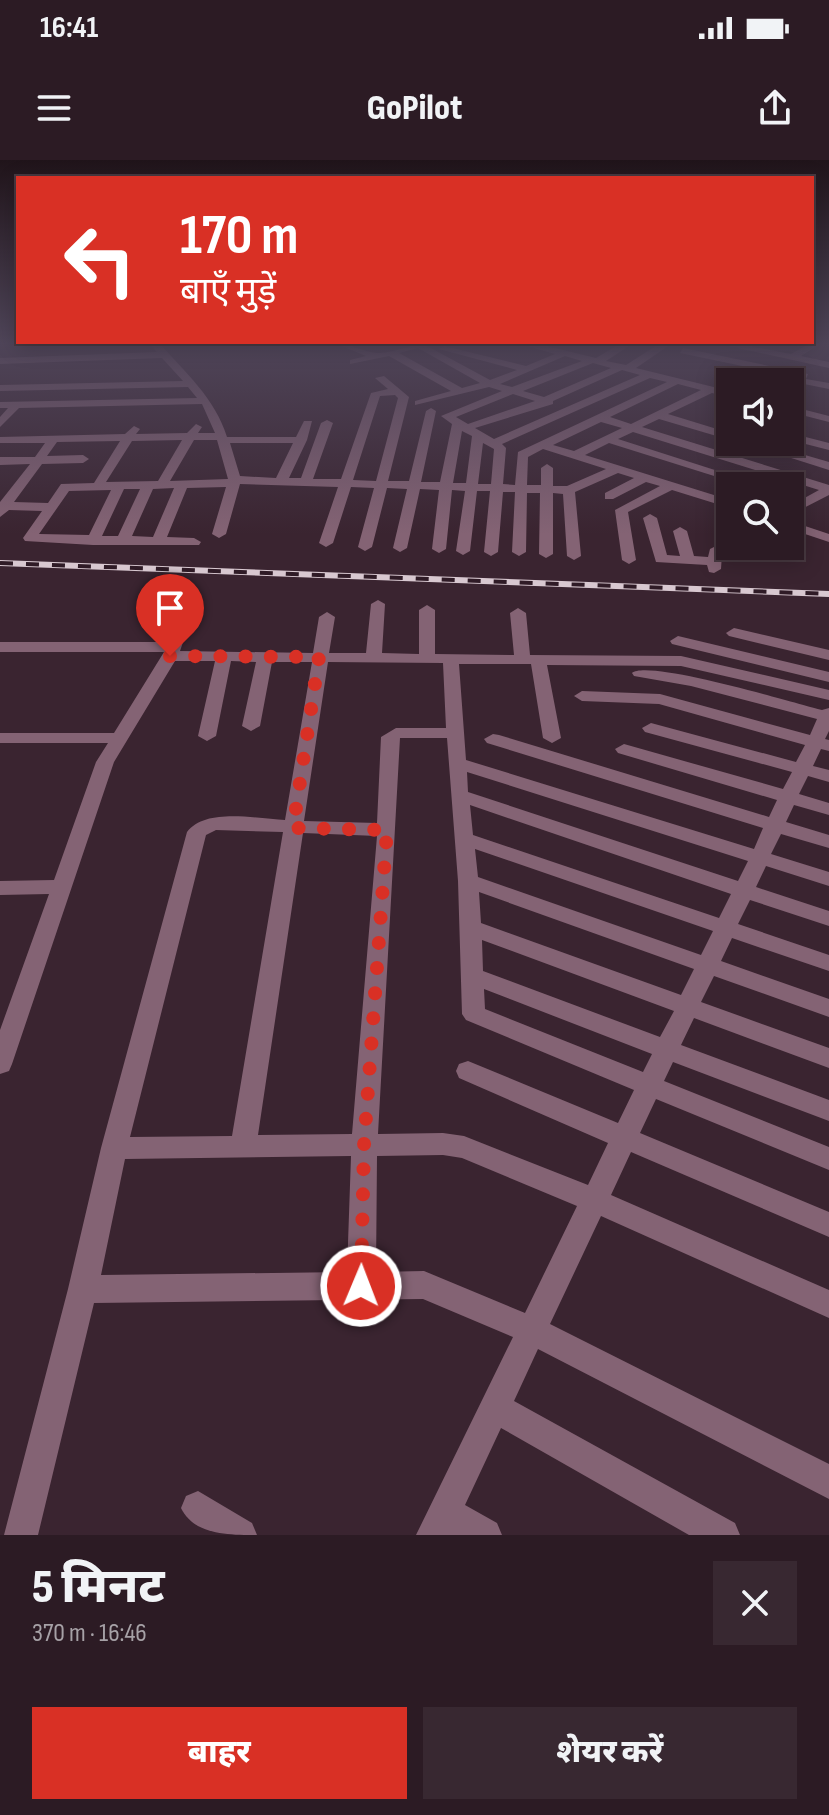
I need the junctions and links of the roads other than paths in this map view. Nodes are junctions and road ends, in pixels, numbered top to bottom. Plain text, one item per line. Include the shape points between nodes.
1 (15, 406) edge
2 (23, 406) edge
3 (44, 406) edge
4 (54, 406) edge
5 (83, 406) edge
6 (113, 406) edge
7 (134, 406) edge
8 (208, 406) edge
9 (372, 406) edge
10 (401, 406) edge
11 (427, 406) edge
12 (473, 406) edge
13 (524, 406) edge
14 (563, 406) edge
15 (578, 406) edge
16 (623, 406) edge
17 (676, 406) edge
18 (35, 408) joint
19 (572, 409) junction
20 (804, 413) edge
21 (658, 415) junction
22 (601, 418) junction
23 (829, 419) edge
24 (44, 420) dead end
25 (308, 423) dead end
26 (327, 423) dead end
27 (0, 424) edge
28 (198, 424) junction
29 (461, 426) junction
30 (630, 428) junction
31 (131, 429) junction
32 (220, 433) junction
33 (716, 433) edge
34 (478, 435) junction
35 (190, 437) junction
36 (99, 438) junction
37 (54, 439) junction
38 (76, 439) junction
39 (608, 439) junction
40 (6, 440) edge
41 (301, 440) junction
42 (804, 441) edge
43 (495, 443) junction
44 (542, 445) junction
45 (829, 450) edge
46 (575, 455) junction
47 (796, 456) edge
48 (83, 459) junction
49 (40, 460) junction
50 (62, 460) junction
51 (2, 461) edge
52 (813, 461) junction
53 (829, 466) edge
54 (547, 468) dead end
55 (619, 468) junction
56 (716, 473) edge
57 (647, 476) junction
58 (281, 481) junction
59 (234, 482) junction
60 (306, 482) junction
61 (347, 483) junction
62 (99, 484) junction
63 (120, 484) junction
64 (156, 484) junction
65 (182, 484) junction
66 (379, 484) junction
67 (674, 484) junction
68 (415, 485) junction
69 (446, 486) junction
70 (65, 487) junction
71 (473, 487) junction
72 (496, 488) junction
73 (521, 488) junction
74 (546, 489) junction
75 (829, 489) edge
76 (569, 490) junction
77 (609, 496) dead end
78 (716, 499) edge
79 (804, 500) edge
80 (808, 501) junction
81 (804, 503) edge
82 (49, 507) junction
83 (2, 508) edge
84 (650, 518) dead end
85 (804, 530) edge
86 (680, 531) dead end
87 (219, 534) dead end
88 (829, 538) edge
89 (93, 541) junction
90 (123, 541) junction
91 (158, 542) junction
92 (194, 542) dead end
93 (326, 543) dead end
94 (365, 547) dead end
95 (400, 548) dead end
96 (439, 549) dead end
97 (463, 551) dead end
98 (491, 552) dead end
99 (519, 552) dead end
100 (546, 554) dead end
101 (716, 555) edge
102 (574, 556) dead end
103 (629, 560) dead end
104 (688, 560) junction
105 (378, 604) dead end
106 (188, 607) dead end
107 (427, 610) dead end
108 (518, 613) dead end
109 (327, 617) dead end
110 (734, 633) dead end
111 (678, 641) dead end
112 (0, 647) edge
113 (172, 652) junction
114 (829, 655) edge
115 (224, 657) junction
116 (265, 657) junction
117 (319, 657) junction
118 (374, 657) junction
119 (427, 658) junction
120 (451, 658) junction
121 (530, 658) junction
122 (640, 673) dead end
123 (829, 677) edge
124 (829, 695) edge
125 (582, 696) dead end
126 (829, 716) edge
127 (251, 726) dead end
128 (651, 728) dead end
129 (455, 733) junction
130 (207, 736) dead end
131 (0, 738) edge
132 (120, 738) junction
133 (552, 738) dead end
134 (493, 739) dead end
135 (822, 744) edge
136 (624, 749) dead end
137 (457, 763) junction
138 (802, 769) junction
139 (829, 776) edge
140 (459, 795) junction
141 (789, 797) junction
142 (829, 809) edge
143 (775, 826) junction
144 (293, 828) junction
145 (387, 830) junction
146 (463, 838) junction
147 (829, 842) edge
148 (760, 857) junction
149 (829, 879) edge
150 (468, 881) junction
151 (61, 887) junction
152 (0, 888) edge
153 (743, 892) junction
154 (829, 919) edge
155 (469, 927) junction
156 (725, 928) junction
157 (829, 963) edge
158 (707, 966) junction
159 (473, 976) junction
160 (687, 1008) junction
161 (829, 1008) edge
162 (4, 1040) edge
163 (668, 1048) junction
164 (829, 1058) edge
165 (0, 1064) edge
166 (468, 1071) dead end
167 (649, 1086) junction
168 (829, 1111) edge
169 (625, 1137) junction
170 (364, 1145) junction
171 (243, 1147) junction
172 (114, 1148) junction
173 (829, 1159) edge
174 (594, 1200) junction
175 (829, 1225) edge
176 (361, 1286) junction
177 (83, 1289) junction
178 (829, 1304) edge
179 (531, 1330) junction
180 (494, 1407) junction
181 (829, 1482) edge
182 (198, 1508) dead end
183 (439, 1524) edge
184 (21, 1535) edge
185 (240, 1535) edge
186 (485, 1535) edge
187 (723, 1535) edge

1 - 27 street
2 - 18 street
3 - 18 street
4 - 24 street
5 - 6 street
7 - 31 street
8 - 32 street
9 - 61 street
10 - 66 street
11 - 68 street
12 - 29 street via 445,416
13 - 29 street
14 - 19 street
15 - 19 street
16 - 22 street
17 - 21 street
19 - 43 street
20 - 23 street
21 - 30 street
21 - 33 street
22 - 30 street
22 - 44 street
25 - 41 street
26 - 60 street
28 - 31 street
28 - 32 street
28 - 35 street
29 - 34 street
29 - 69 street
30 - 39 street
30 - 75 street
31 - 35 street
31 - 36 street
31 - 40 street via 21,427
31 - 62 street
32 - 35 street
32 - 41 street
32 - 59 street
34 - 43 street
34 - 71 street
35 - 64 street
36 - 38 street
36 - 48 street
37 - 38 street
37 - 40 street
37 - 49 street
38 - 50 street
39 - 46 street
39 - 56 street
40 - 51 street
41 - 58 street
42 - 45 street
43 - 72 street via 500,448
44 - 46 street
44 - 73 street via 522,456
45 - 52 street
46 - 55 street
47 - 52 street
48 - 50 street
48 - 70 street
49 - 50 street
49 - 51 street
49 - 83 street
52 - 53 street
54 - 74 street
55 - 57 street
55 - 76 street
57 - 67 street
57 - 77 street
58 - 59 street
58 - 60 street
59 - 65 street
59 - 87 street
60 - 61 street
61 - 66 street
61 - 93 street
62 - 63 street
62 - 70 street
63 - 64 street
63 - 89 street
64 - 65 street
64 - 90 street
65 - 91 street
66 - 68 street
66 - 94 street
67 - 78 street
67 - 103 street via 621,510
68 - 69 street
68 - 95 street
69 - 71 street
69 - 96 street
70 - 82 street
71 - 72 street
71 - 97 street
72 - 73 street
72 - 98 street
73 - 74 street
73 - 99 street
74 - 76 street
74 - 100 street
75 - 80 street
76 - 102 street
79 - 80 street
80 - 81 street
82 - 83 street
82 - 89 street via 30,538
84 - 104 street via 661,559
85 - 88 street
86 - 104 street
89 - 90 street
90 - 91 street
91 - 92 street
101 - 104 street via 714,565
105 - 118 street
106 - 113 street
107 - 119 street
108 - 121 street
109 - 117 street
110 - 114 street
111 - 123 street
112 - 113 street
113 - 115 street
113 - 132 street
115 - 116 street
115 - 130 street
116 - 117 street
116 - 127 street
117 - 118 street
117 - 144 street
118 - 119 street
119 - 120 street
120 - 121 street
120 - 129 street
121 - 124 street via 689,662
121 - 133 street
122 - 126 street
125 - 135 street via 660,699
126 - 135 street
128 - 138 street
129 - 137 street
129 - 145 street via 392,734
131 - 132 street
132 - 151 street via 105,762
134 - 143 street
135 - 138 street
136 - 141 street
137 - 140 street
137 - 148 street
138 - 139 street
138 - 141 street
140 - 146 street
140 - 153 street
141 - 142 street
141 - 143 street
143 - 147 street
143 - 148 street
144 - 145 street
144 - 171 street
144 - 172 street via 216,824 197,832
145 - 170 street
146 - 150 street
146 - 156 street
148 - 149 street
148 - 153 street
150 - 155 street
150 - 158 street
151 - 152 street
151 - 162 street
153 - 154 street
153 - 156 street
155 - 159 street
155 - 160 street
156 - 157 street
156 - 158 street
158 - 160 street
158 - 161 street
159 - 163 street
159 - 167 street via 476,1016
160 - 163 street
160 - 164 street
162 - 165 street
163 - 167 street
163 - 168 street
166 - 169 street
167 - 169 street
167 - 173 street
169 - 174 street
169 - 175 street
170 - 171 street
170 - 174 street via 464,1147
170 - 176 street
171 - 172 street
172 - 177 street
174 - 178 street
174 - 179 street
176 - 177 street
176 - 179 street via 424,1285
177 - 184 street
179 - 180 street
179 - 181 street
180 - 183 street
180 - 187 street
182 - 185 street
183 - 186 street

